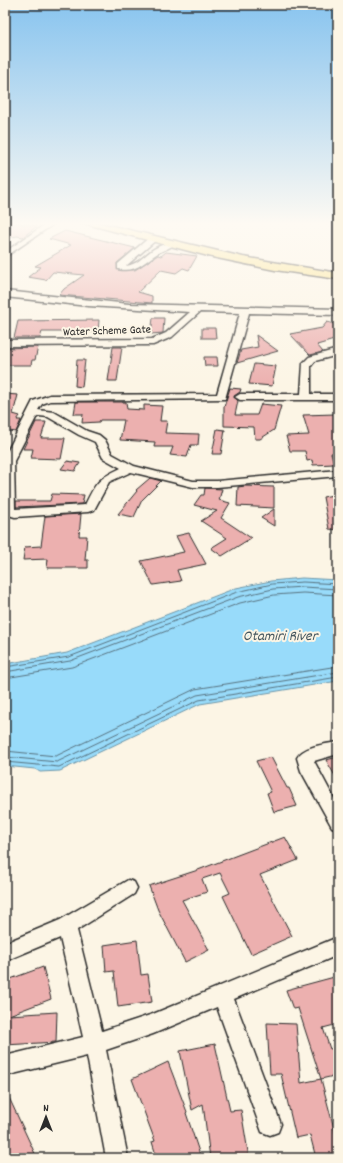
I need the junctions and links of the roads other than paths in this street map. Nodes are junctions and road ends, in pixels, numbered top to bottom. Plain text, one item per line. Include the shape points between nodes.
1 (5, 294) edge
2 (198, 309) junction
3 (245, 311) junction
4 (338, 312) edge
5 (5, 343) edge
6 (338, 352) edge
7 (240, 397) dead end
8 (306, 397) junction
9 (338, 397) edge
10 (32, 416) junction
11 (130, 468) junction
12 (338, 472) edge
13 (338, 748) edge
14 (338, 822) edge
15 (128, 888) dead end
16 (67, 926) junction
17 (338, 946) edge
18 (5, 952) edge
19 (223, 995) junction
20 (95, 1044) junction
21 (5, 1066) edge
22 (270, 1124) dead end
23 (117, 1158) edge

1 - 2 street via 106,306
2 - 3 street
2 - 5 street, Water Scheme Gate via 169,335 152,342
3 - 4 street
3 - 10 street via 221,397 50,398 35,404
6 - 8 street via 312,359 306,365
7 - 8 street
8 - 9 street
10 - 11 street via 37,413 50,414 95,437 100,440 107,456
10 - 11 street via 8,461 9,511 15,513 90,507 104,480
11 - 12 street via 205,485
13 - 14 street via 306,758 307,766
15 - 16 street
16 - 18 street
16 - 20 street
17 - 19 street
19 - 20 street via 153,1024
19 - 22 street
20 - 21 street
20 - 23 street

